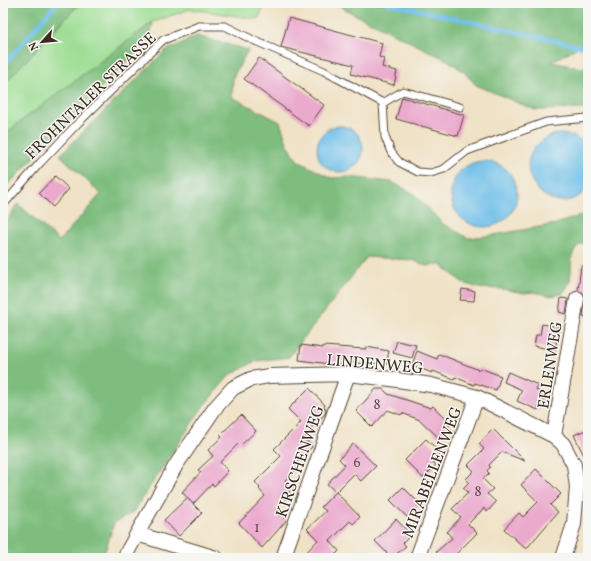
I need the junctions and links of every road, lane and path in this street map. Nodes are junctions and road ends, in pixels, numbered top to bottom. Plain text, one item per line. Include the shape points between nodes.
1 (383, 103) junction
2 (460, 107) dead end
3 (588, 118) edge
4 (3, 205) edge
5 (577, 299) dead end
6 (348, 374) junction
7 (477, 397) junction
8 (554, 436) junction
9 (136, 534) junction
10 (124, 558) edge
11 (216, 558) edge
12 (283, 558) edge
13 (417, 558) edge
14 (563, 558) edge

1 - 2 lane via 403,91
1 - 3 lane via 385,138 391,152 399,162 418,172 431,173 444,168 467,151 546,122
1 - 4 lane, FROHNTALER STRASSE via 324,71 225,26 199,26 163,40 40,163
5 - 8 street, ERLENWEG
6 - 7 street, LINDENWEG via 431,385
6 - 9 street, LINDENWEG via 269,376 251,379 233,388 215,408 176,465
6 - 12 street, KIRSCHENWEG
7 - 8 street, LINDENWEG
7 - 13 street, MIRABELLENWEG
8 - 14 street, LINDENWEG via 563,444 574,465 577,487 574,524
9 - 10 street, LINDENWEG
9 - 11 street

